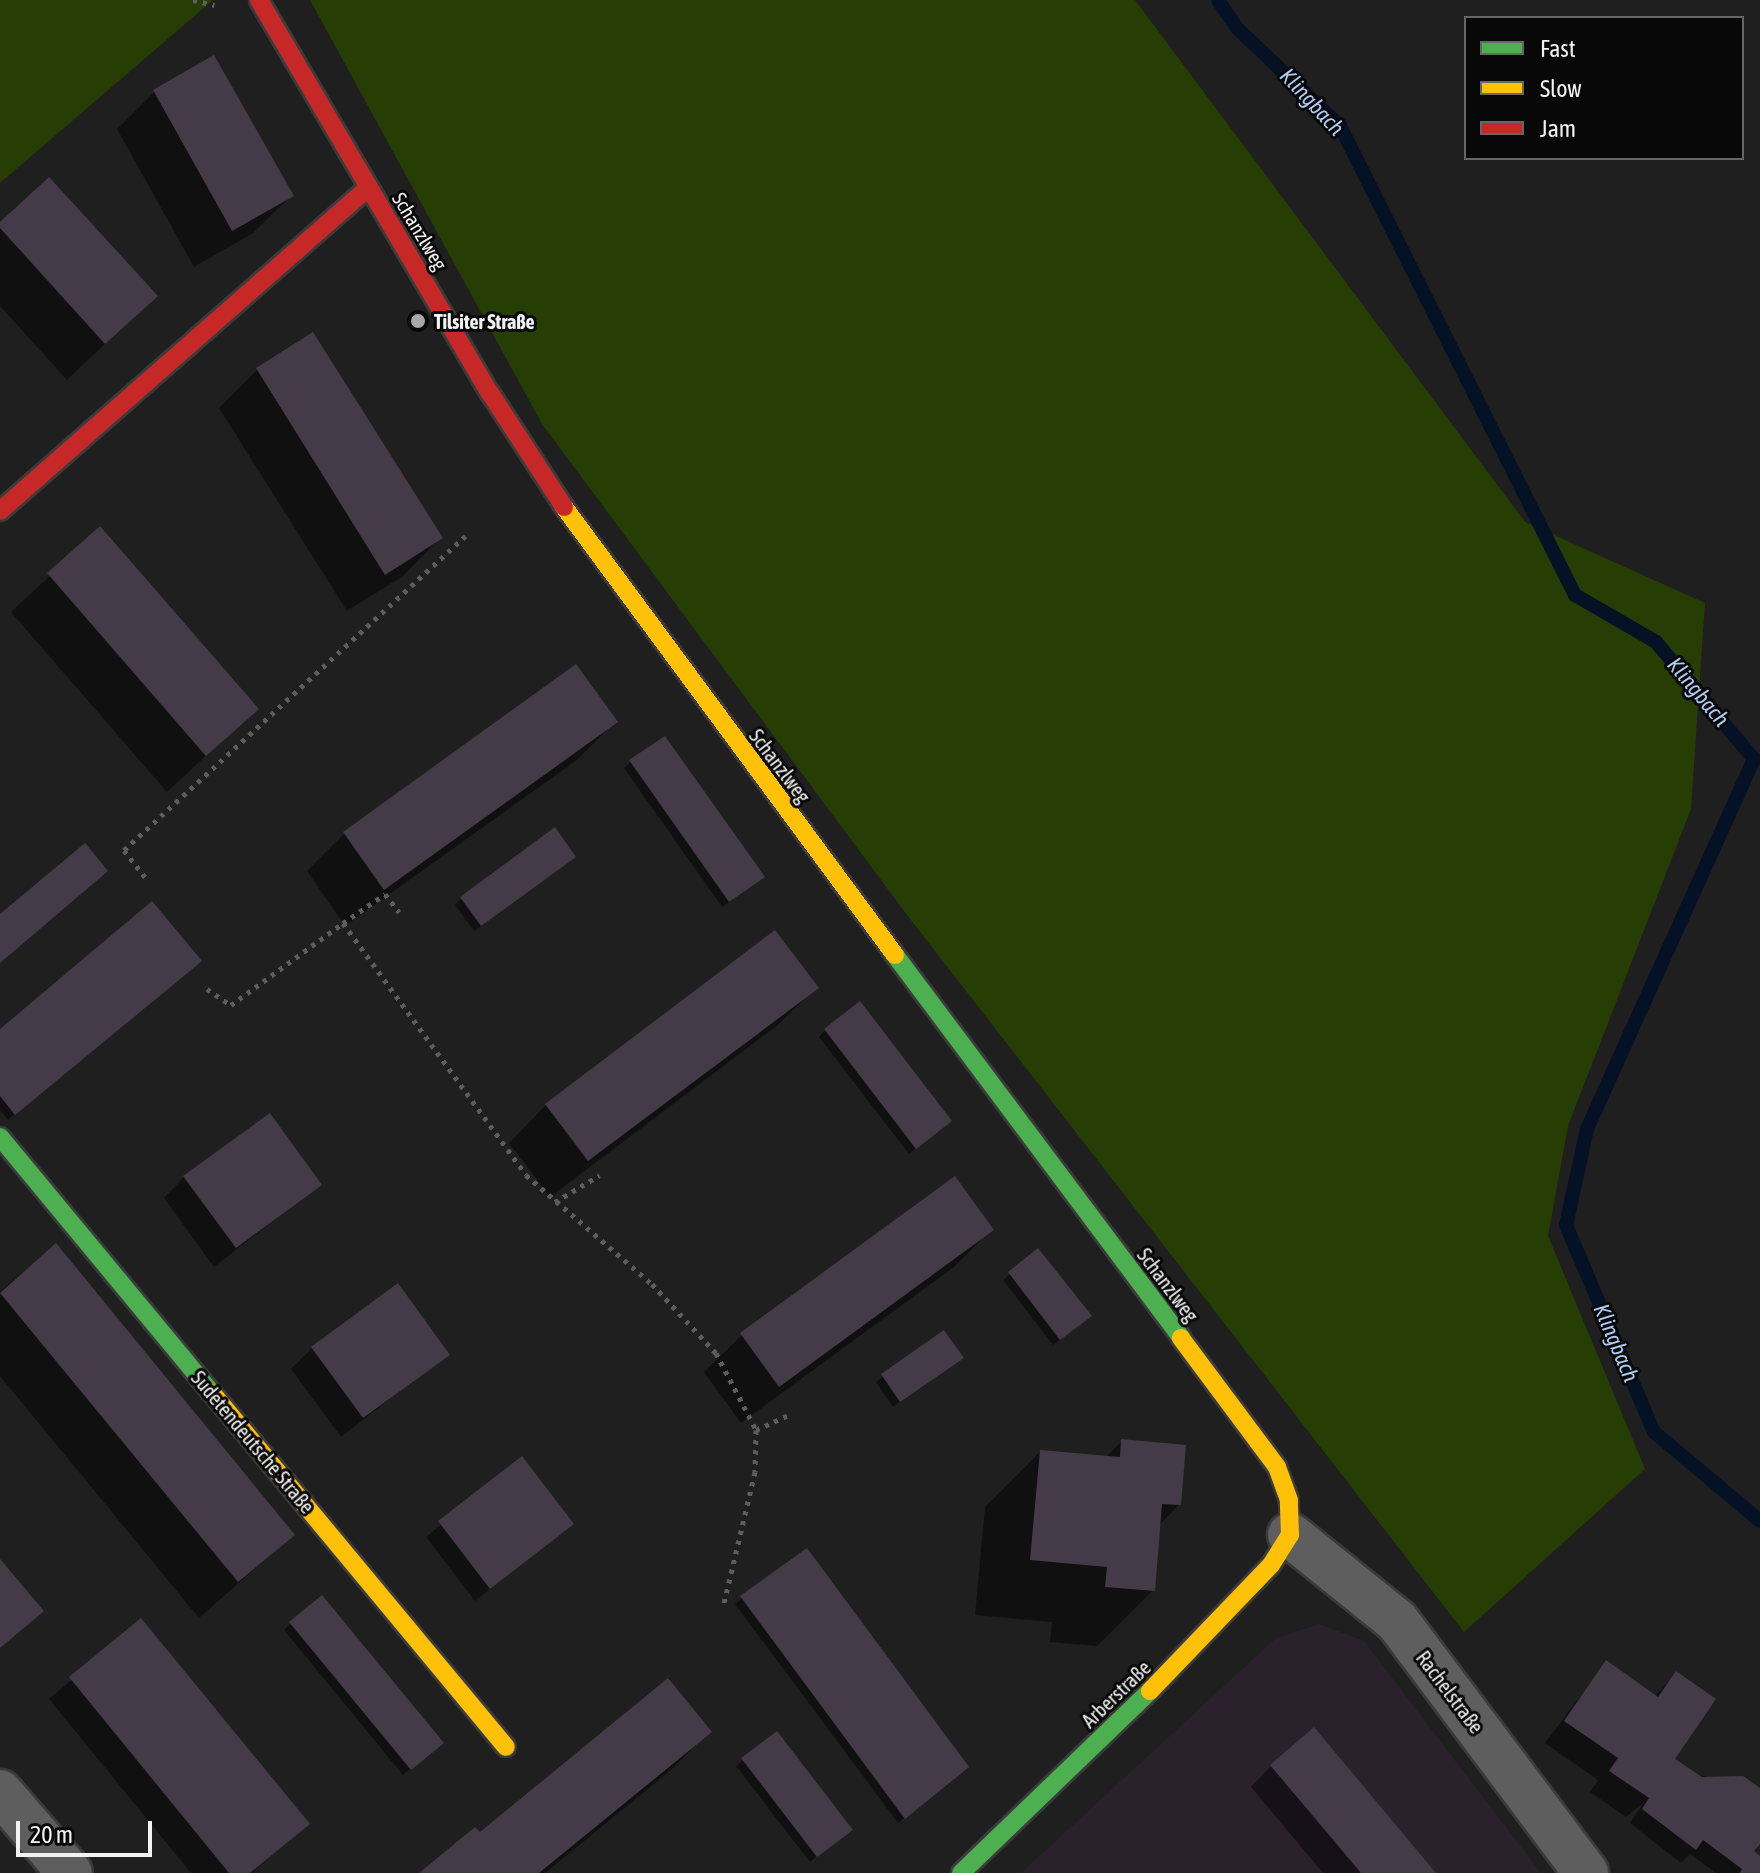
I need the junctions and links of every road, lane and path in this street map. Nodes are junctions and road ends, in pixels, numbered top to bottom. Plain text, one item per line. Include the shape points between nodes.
1 (193, 0) edge
2 (224, 0) edge
3 (259, 0) edge
4 (368, 188) junction
5 (0, 511) edge
6 (465, 536) dead end
7 (145, 877) dead end
8 (399, 912) dead end
9 (343, 923) junction
10 (207, 989) dead end
11 (0, 1137) edge
12 (600, 1175) dead end
13 (555, 1202) junction
14 (788, 1415) dead end
15 (756, 1430) junction
16 (1290, 1535) junction
17 (723, 1607) dead end
18 (506, 1747) dead end
19 (0, 1792) edge
20 (70, 1873) edge
21 (961, 1873) edge
22 (1586, 1873) edge

1 - 2 path via 208,7
3 - 4 street, Schanzlweg
4 - 5 street
4 - 16 street, Schanzlweg via 586,541 1277,1467 1289,1500
6 - 7 path via 124,850
8 - 9 path via 385,894
9 - 10 path via 231,1005
9 - 13 path via 526,1175
11 - 18 street, Sudetendeutsche Straße
12 - 13 path
13 - 15 path via 652,1284 716,1353
14 - 15 path
15 - 17 path via 755,1472
16 - 21 street, Arberstraße via 1271,1565 1175,1666
16 - 22 street, Rachelstraße via 1397,1621
19 - 20 street

